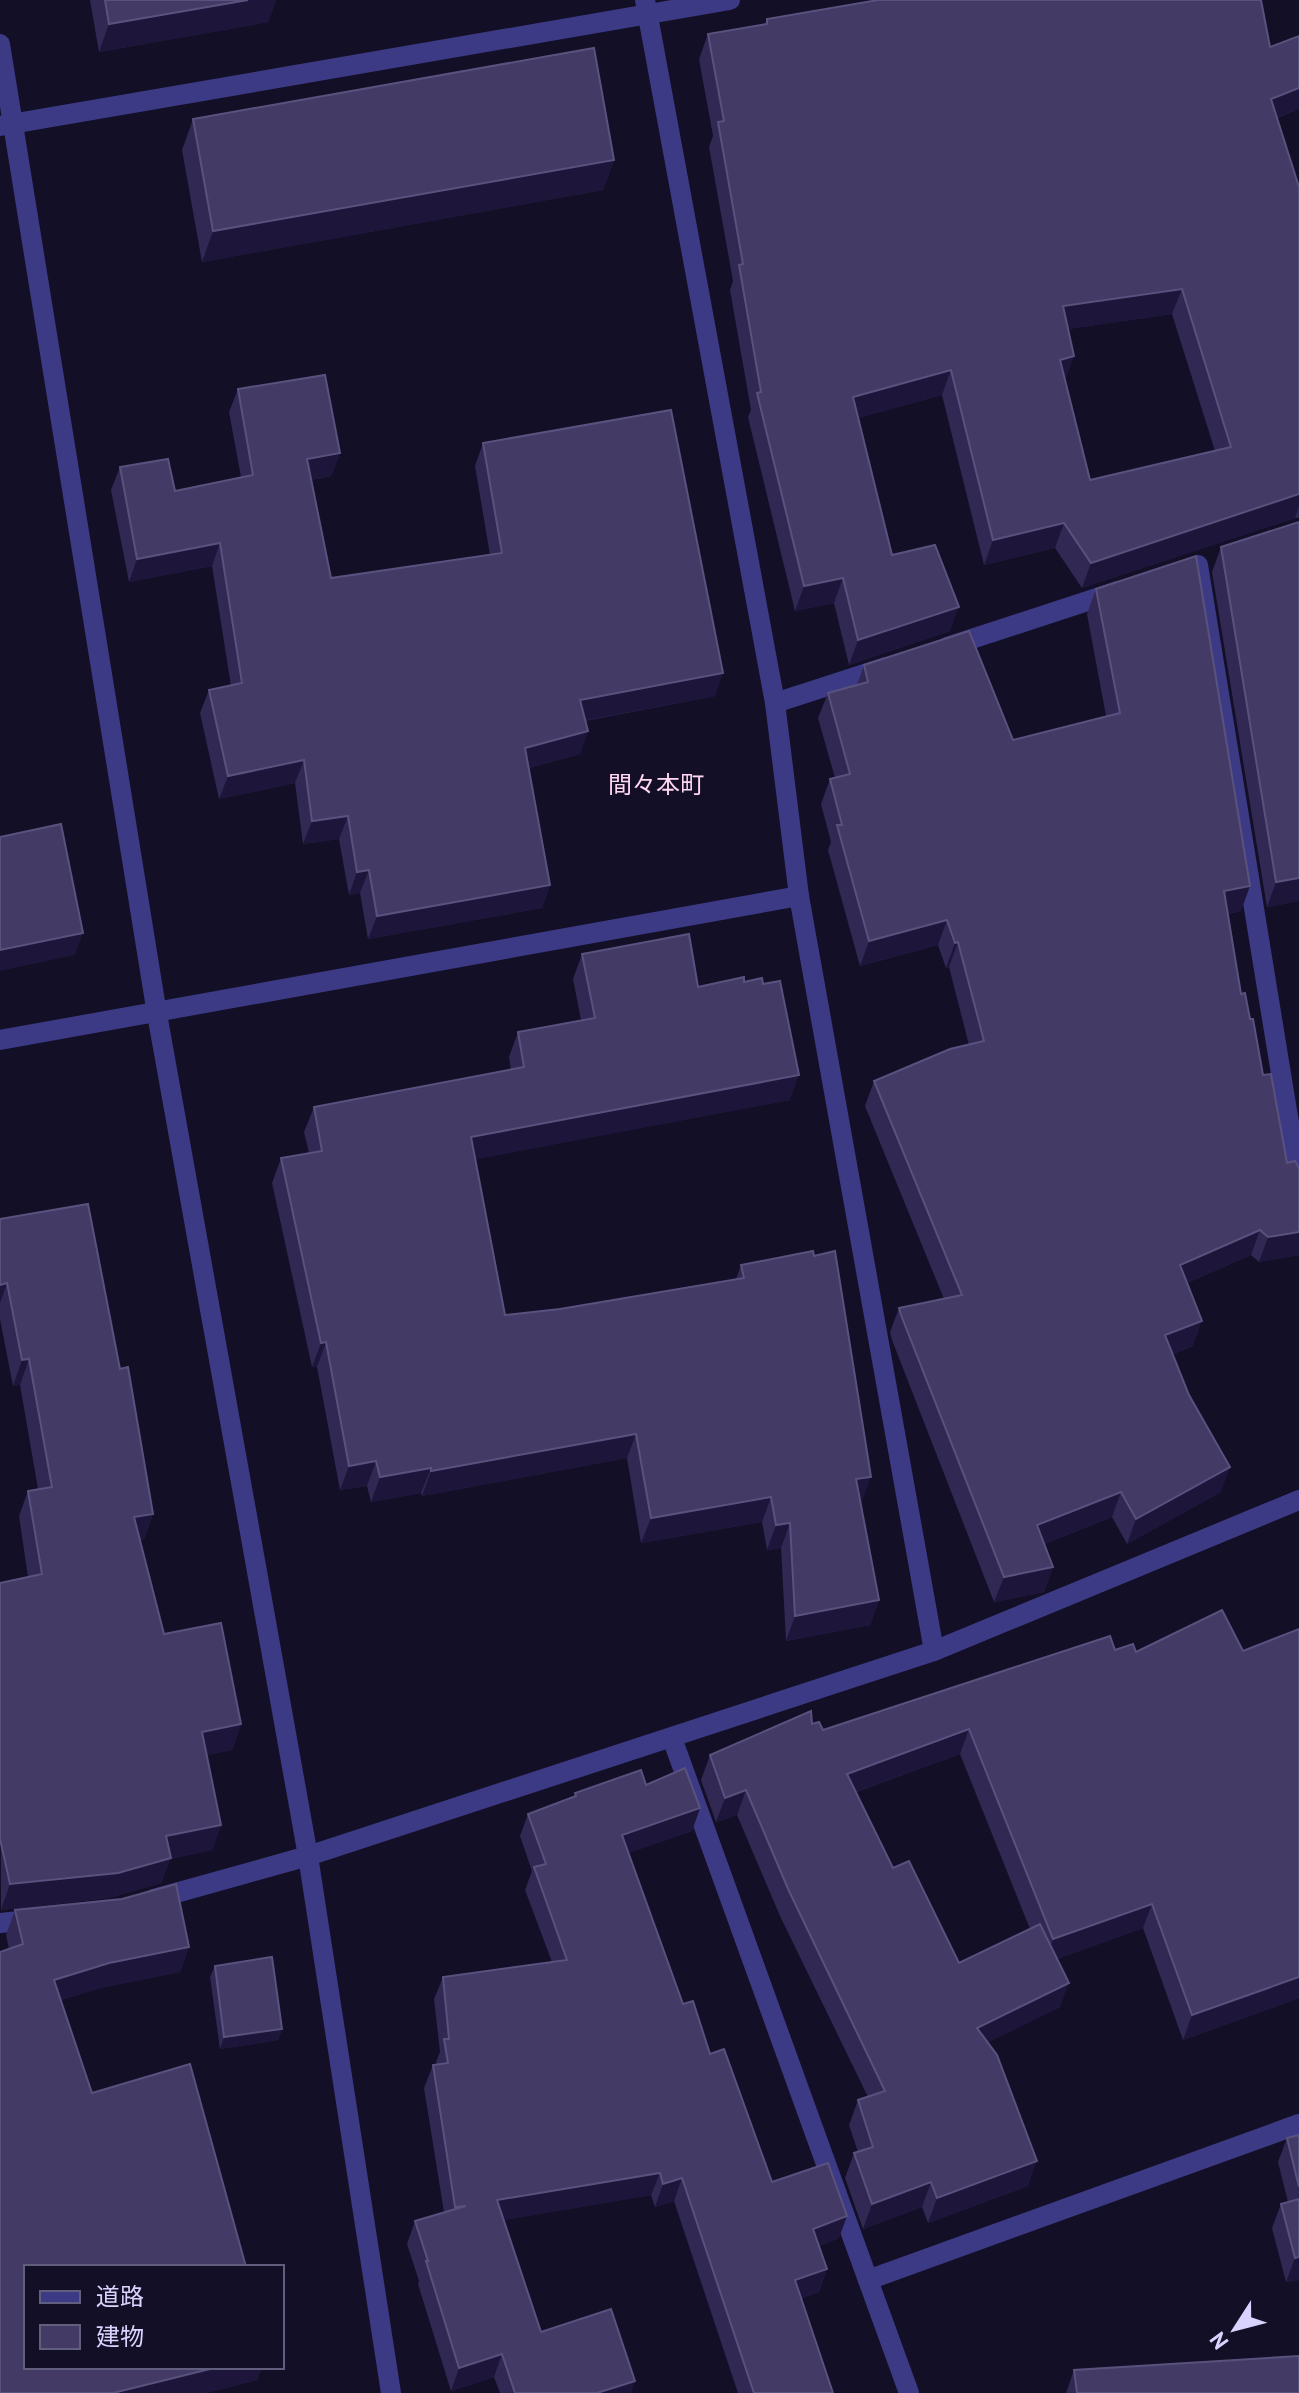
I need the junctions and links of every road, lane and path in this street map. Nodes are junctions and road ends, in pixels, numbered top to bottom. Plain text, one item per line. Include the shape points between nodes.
1 (730, 0) edge
2 (647, 7) edge
3 (0, 44) edge
4 (7, 124) edge
5 (1198, 565) edge
6 (1138, 584) edge
7 (775, 703) junction
8 (799, 896) junction
9 (157, 1014) junction
10 (0, 1040) edge
11 (1299, 1184) edge
12 (1299, 1500) edge
13 (934, 1651) junction
14 (672, 1738) junction
15 (308, 1856) junction
16 (141, 1902) edge
17 (63, 1916) edge
18 (0, 1923) edge
19 (1299, 2124) edge
20 (868, 2280) junction
21 (391, 2393) edge
22 (909, 2393) edge

1 - 2 street
2 - 4 street
2 - 7 street
3 - 4 street
4 - 9 street
5 - 11 street
6 - 7 street
7 - 8 street
8 - 9 street
8 - 13 street
9 - 10 street
9 - 15 street
12 - 13 street
13 - 14 street
14 - 15 street
14 - 20 street
15 - 16 street
15 - 21 street
17 - 18 street
19 - 20 street
20 - 22 street

